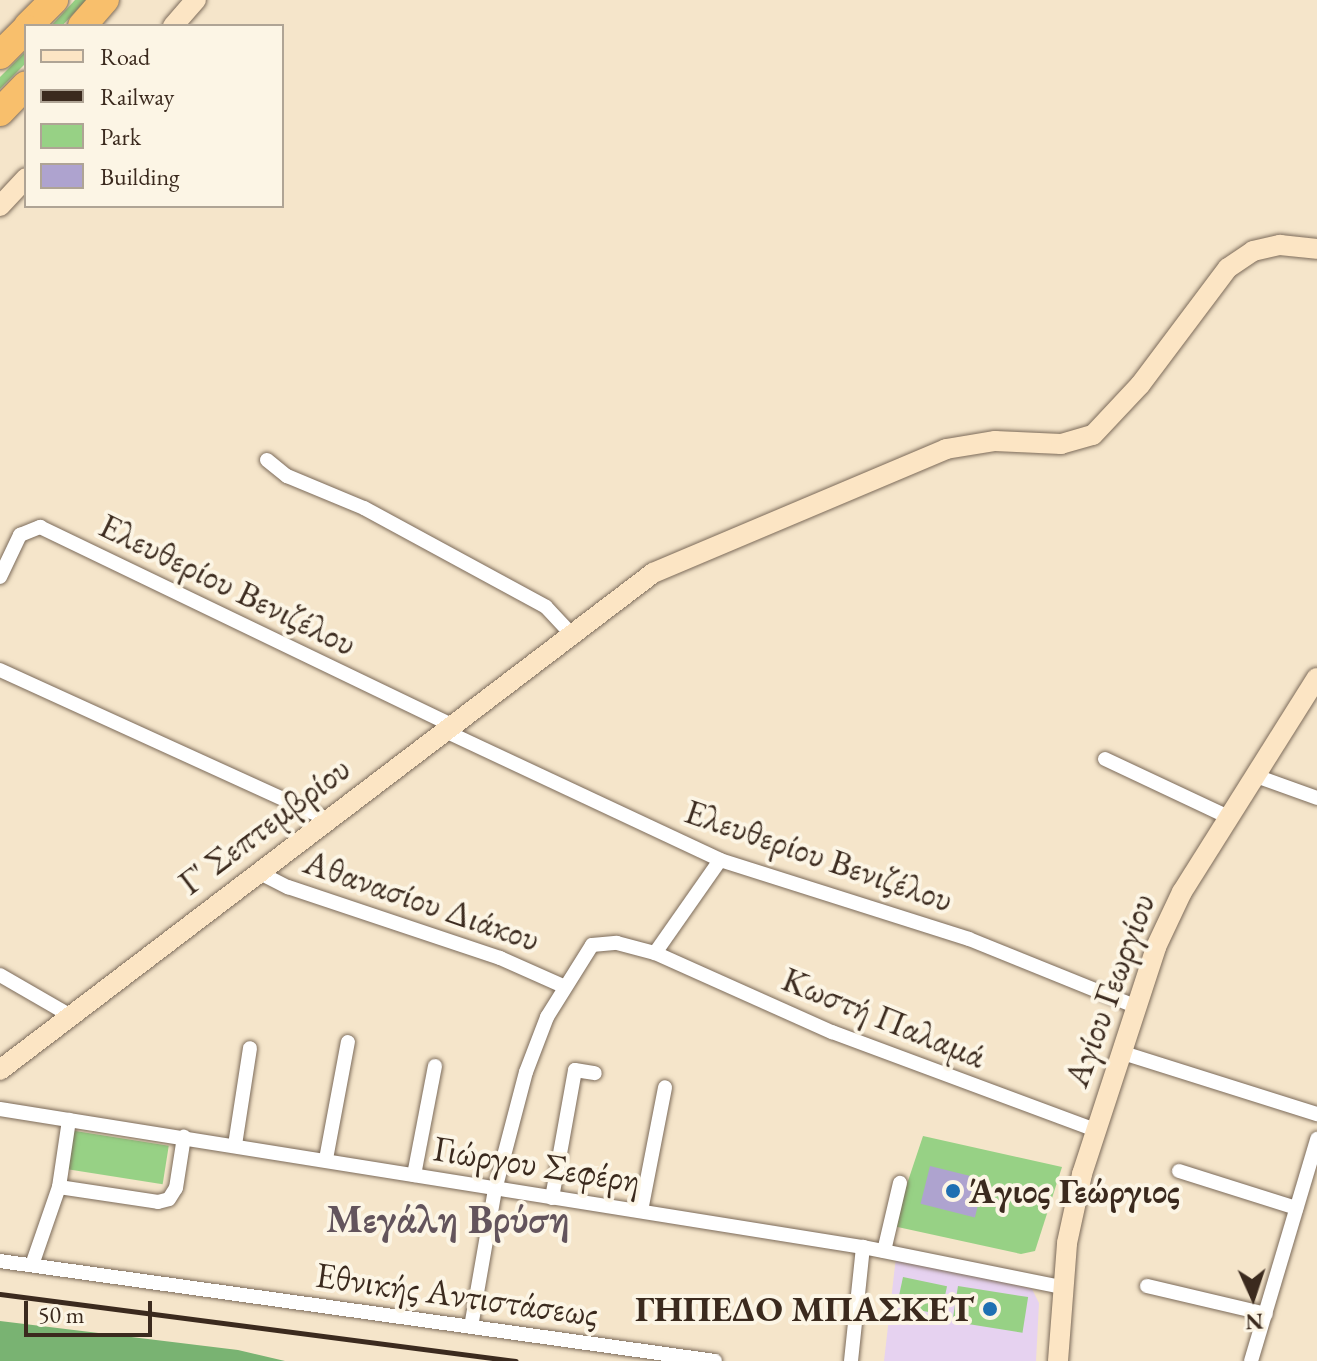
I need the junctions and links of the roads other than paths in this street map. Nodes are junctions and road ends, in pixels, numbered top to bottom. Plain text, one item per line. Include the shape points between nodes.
1 (54, 0) edge
2 (105, 0) edge
3 (196, 0) edge
4 (30, 24) edge
5 (84, 24) edge
6 (175, 24) edge
7 (24, 30) edge
8 (0, 55) edge
9 (24, 87) edge
10 (0, 112) edge
11 (24, 180) edge
12 (0, 206) edge
13 (1317, 249) edge
14 (267, 460) dead end
15 (0, 577) edge
16 (570, 633) junction
17 (0, 670) edge
18 (1317, 678) edge
19 (448, 728) junction
20 (1105, 759) dead end
21 (1256, 776) junction
22 (1317, 798) edge
23 (1228, 817) junction
24 (327, 819) junction
25 (720, 860) junction
26 (258, 872) junction
27 (655, 953) junction
28 (0, 975) edge
29 (565, 987) junction
30 (1135, 1006) junction
31 (71, 1016) junction
32 (348, 1042) dead end
33 (250, 1048) dead end
34 (1120, 1052) junction
35 (435, 1066) dead end
36 (0, 1070) edge
37 (595, 1073) dead end
38 (665, 1087) dead end
39 (0, 1109) edge
40 (1317, 1114) edge
41 (69, 1120) junction
42 (1095, 1130) junction
43 (184, 1137) junction
44 (1317, 1139) edge
45 (235, 1145) junction
46 (326, 1159) junction
47 (1179, 1171) dead end
48 (414, 1175) junction
49 (900, 1183) dead end
50 (59, 1187) junction
51 (495, 1190) junction
52 (552, 1198) junction
53 (1296, 1208) junction
54 (641, 1211) junction
55 (863, 1247) junction
56 (884, 1251) junction
57 (0, 1261) edge
58 (32, 1265) junction
59 (1147, 1286) dead end
60 (1062, 1287) junction
61 (1266, 1314) junction
62 (471, 1327) junction
63 (715, 1361) edge
64 (851, 1361) edge
65 (1058, 1361) edge
66 (1251, 1361) edge

1 - 4 highway
2 - 5 highway
3 - 6 street
7 - 8 highway
9 - 10 highway
11 - 12 street
13 - 16 street, Γ' Σεπτεμβρίου via 1280,245 1253,251 1228,268 1140,385 1093,435 1061,444 974,443 916,460 653,573
14 - 16 street via 287,476 364,508 546,607
15 - 19 street, Ελευθερίου Βενιζέλου via 20,535 40,527
16 - 19 street, Γ' Σεπτεμβρίου
17 - 24 street
18 - 21 street, Αγίου Γεωργίου
19 - 24 street, Γ' Σεπτεμβρίου
19 - 25 street, Ελευθερίου Βενιζέλου
20 - 23 street
21 - 22 street
21 - 23 street, Αγίου Γεωργίου
23 - 30 street, Αγίου Γεωργίου via 1167,922
24 - 26 street, Γ' Σεπτεμβρίου
25 - 27 street
25 - 30 street, Ελευθερίου Βενιζέλου via 969,939
26 - 29 street, Αθανασίου Διάκου via 288,887 552,977
26 - 31 street, Γ' Σεπτεμβρίου
27 - 29 street, Κωστή Παλαμά via 617,943 592,945
27 - 42 street, Κωστή Παλαμά via 832,1032
28 - 31 street
29 - 51 street via 535,1047
30 - 34 street, Αγίου Γεωργίου
31 - 36 street, Γ' Σεπτεμβρίου
32 - 46 street
33 - 45 street
34 - 40 street
34 - 42 street, Αγίου Γεωργίου
35 - 48 street
37 - 52 street via 575,1070
38 - 54 street
39 - 41 street, Γιώργου Σεφέρη
41 - 43 street, Γιώργου Σεφέρη
41 - 50 street
42 - 60 street, Αγίου Γεωργίου via 1073,1213
43 - 45 street, Γιώργου Σεφέρη
43 - 50 street via 176,1188 169,1199 158,1202
44 - 53 street
45 - 46 street, Γιώργου Σεφέρη
46 - 48 street, Γιώργου Σεφέρη
47 - 53 street
48 - 51 street, Γιώργου Σεφέρη
49 - 56 street
50 - 58 street
51 - 52 street, Γιώργου Σεφέρη
51 - 62 street
52 - 54 street, Γιώργου Σεφέρη
53 - 61 street
54 - 55 street, Γιώργου Σεφέρη
55 - 56 street, Γιώργου Σεφέρη
55 - 64 street
56 - 60 street, Γιώργου Σεφέρη
57 - 58 street, Εθνικής Αντιστάσεως
58 - 62 street, Εθνικής Αντιστάσεως
59 - 61 street
60 - 65 street, Αγίου Γεωργίου
61 - 66 street
62 - 63 street, Εθνικής Αντιστάσεως

